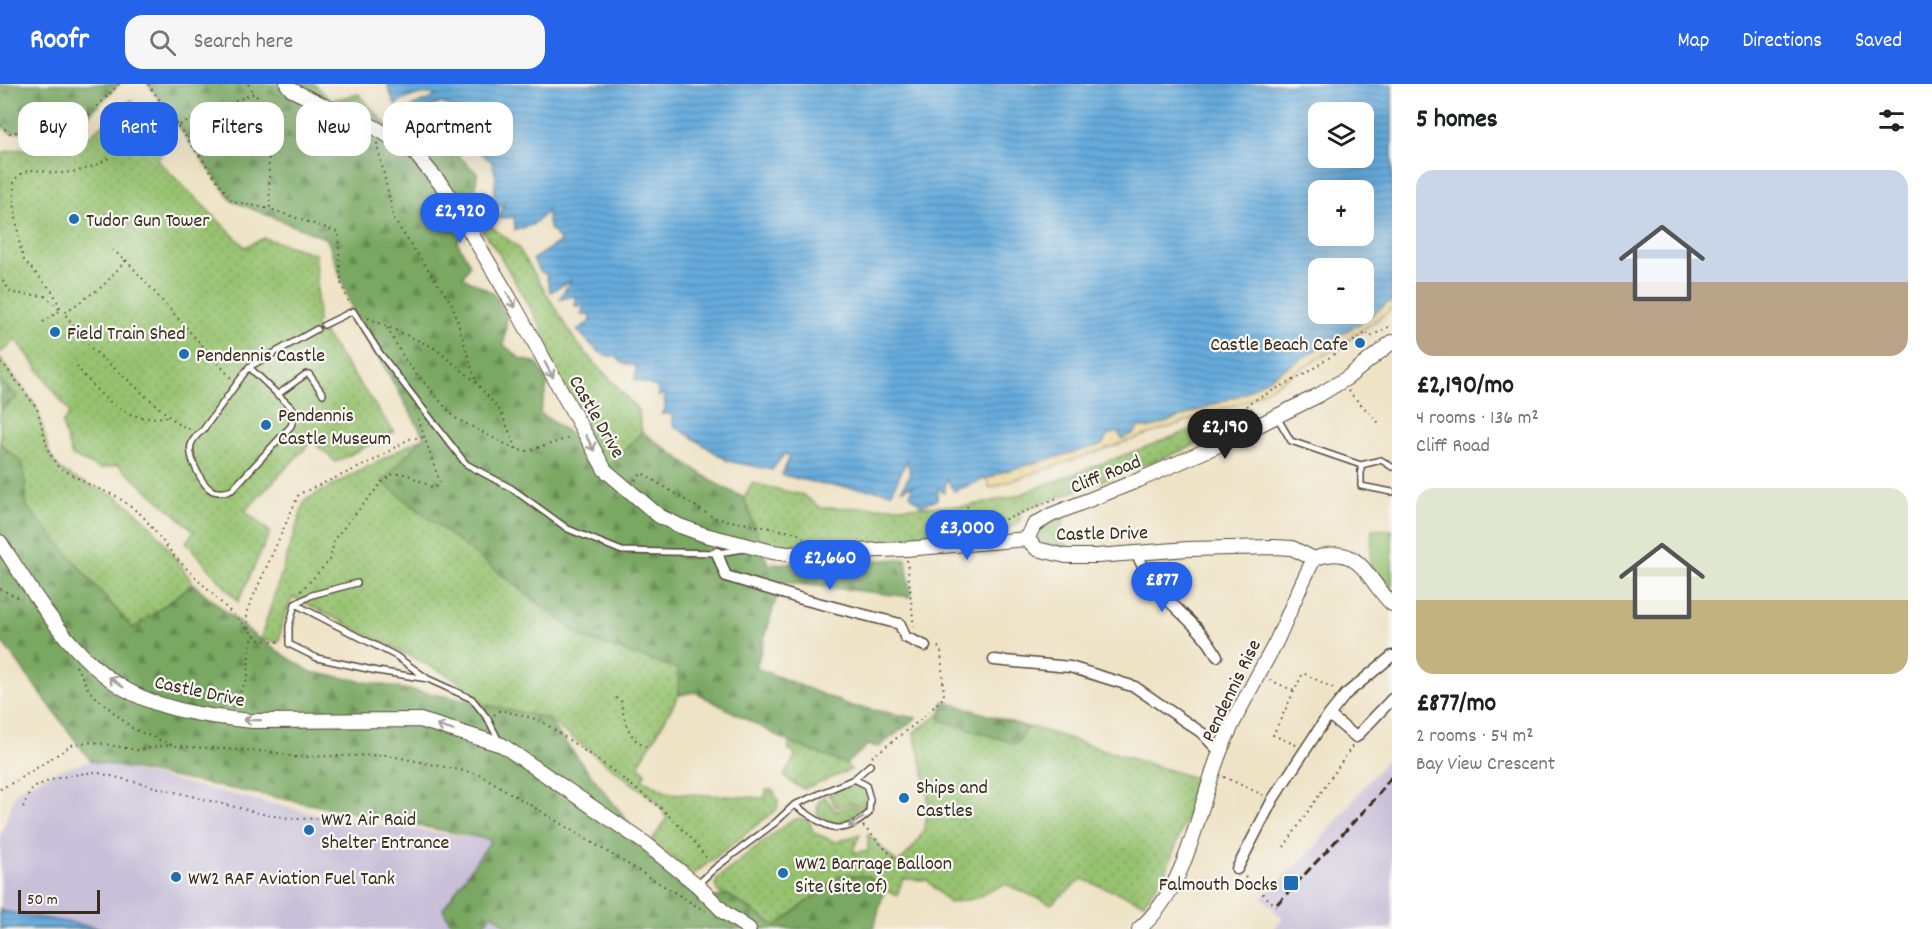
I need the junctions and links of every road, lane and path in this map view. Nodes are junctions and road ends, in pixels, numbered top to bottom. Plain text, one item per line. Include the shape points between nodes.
1 (119, 84) edge
2 (148, 84) edge
3 (248, 84) edge
4 (287, 84) edge
5 (254, 93) junction
6 (161, 102) edge
7 (0, 125) edge
8 (178, 126) joint
9 (374, 127) junction
10 (109, 158) dead end
11 (270, 209) junction
12 (112, 250) dead end
13 (126, 261) junction
14 (3, 281) dead end
15 (353, 310) junction
16 (62, 311) junction
17 (43, 322) dead end
18 (324, 325) dead end
19 (1392, 325) edge
20 (386, 327) junction
21 (317, 329) dead end
22 (1392, 342) edge
23 (0, 363) edge
24 (77, 366) dead end
25 (249, 367) junction
26 (1340, 382) junction
27 (236, 384) junction
28 (477, 384) junction
29 (323, 394) dead end
30 (278, 395) junction
31 (417, 415) dead end
32 (1257, 416) dead end
33 (169, 417) junction
34 (1277, 417) junction
35 (1382, 425) dead end
36 (203, 430) junction
37 (585, 434) junction
38 (424, 437) junction
39 (517, 450) junction
40 (1361, 465) junction
41 (1392, 467) edge
42 (627, 489) junction
43 (1392, 492) edge
44 (1066, 496) dead end
45 (967, 506) dead end
46 (1027, 539) junction
47 (0, 542) edge
48 (756, 548) junction
49 (905, 549) junction
50 (717, 553) junction
51 (823, 553) junction
52 (1135, 553) junction
53 (1314, 559) junction
54 (357, 583) dead end
55 (0, 589) edge
56 (295, 604) junction
57 (1392, 604) edge
58 (44, 609) junction
59 (250, 631) junction
60 (915, 631) dead end
61 (254, 634) junction
62 (928, 643) joint
63 (288, 644) junction
64 (1217, 656) dead end
65 (1392, 656) edge
66 (994, 660) dead end
67 (73, 661) dead end
68 (1259, 674) junction
69 (428, 679) junction
70 (1294, 691) junction
71 (1346, 694) junction
72 (616, 698) dead end
73 (1392, 699) edge
74 (1329, 715) junction
75 (227, 719) junction
76 (488, 719) junction
77 (1356, 737) junction
78 (173, 745) junction
79 (501, 745) junction
80 (648, 748) dead end
81 (1306, 749) junction
82 (1220, 752) junction
83 (870, 765) joint
84 (1214, 772) junction
85 (854, 778) junction
86 (0, 789) edge
87 (1273, 799) junction
88 (794, 805) junction
89 (23, 807) dead end
90 (351, 818) dead end
91 (859, 822) junction
92 (1284, 847) dead end
93 (899, 863) dead end
94 (715, 868) junction
95 (1237, 869) joint
96 (697, 885) junction
97 (1278, 908) dead end
98 (725, 913) junction
99 (749, 929) edge
100 (1139, 929) edge

1 - 7 path via 80,124 10,134
2 - 6 path
3 - 5 path
4 - 9 street, Castle Drive via 292,90
5 - 8 path
5 - 11 path via 267,110
8 - 11 path via 232,201
9 - 28 path via 394,220 452,304
9 -> 37 street, Castle Drive via 412,151 445,189
10 - 16 path via 99,165 57,173 41,169 23,171 14,180 24,260 53,292
11 - 15 path via 338,232 341,284
12 - 13 path
13 - 16 path via 103,286
13 - 27 path
14 - 16 path via 11,293 45,296
15 - 18 lane
15 - 20 path
15 - 50 lane via 379,352 466,464 511,488 568,529 622,551
16 - 17 path
16 - 33 path via 91,348
19 - 32 path via 1370,337 1366,332 1305,374 1247,404 1249,409 1254,408 1250,413
20 - 28 path via 433,347
20 - 39 path via 408,363 455,418
21 - 25 lane
22 - 26 street, Cliff Road
23 - 59 path via 37,408 48,450 57,467 116,496 142,515 175,557
24 - 33 path via 92,388 115,405 141,417
25 - 27 lane
25 - 30 lane
26 - 34 street, Cliff Road
26 - 35 path
27 - 36 lane
28 - 39 path via 501,412
29 - 30 lane via 306,374
30 - 36 lane via 294,410 291,426 232,490 215,492 200,477 190,447
31 - 38 path
33 - 36 path via 190,430
34 - 40 lane via 1291,441
34 - 46 street, Cliff Road via 1051,515 1034,525
37 - 39 path via 528,451
37 -> 42 street, Castle Drive via 605,470
38 - 56 path via 440,483 434,488 406,474 393,474 382,482 335,538 330,560 300,592
38 - 59 path via 409,439 371,462 299,494 246,613
40 - 41 lane via 1381,460
40 - 43 lane via 1361,486
42 - 48 street, Castle Drive via 659,516 680,526
42 - 51 path via 642,473 714,518 797,533
44 - 45 path via 1007,519 969,511
46 - 49 street, Castle Drive
46 - 52 street, Castle Drive via 1037,549 1066,556
47 - 58 street, Castle Drive
48 - 50 lane
48 - 51 street, Castle Drive via 788,554
49 - 51 street, Castle Drive
49 - 60 path
50 - 62 street via 726,576 900,624 905,637
52 - 53 street, Castle Drive via 1274,547 1292,549
52 - 64 street via 1158,589 1197,626
53 - 57 street via 1343,554 1356,560
53 - 68 street, Pendennis Rise
54 - 56 lane via 312,595
55 - 58 path
56 - 63 lane
56 - 69 lane via 396,656
75 -> 58 street, Castle Drive via 152,701 119,685 84,657
59 - 61 path
61 - 63 path via 260,640
61 - 75 path via 248,678
62 - 83 path via 941,650 944,697 870,758
63 - 69 lane via 317,658
65 - 71 street
66 - 82 street via 1070,668 1135,687 1202,733
67 - 78 path via 90,692 133,729
68 - 70 path
68 - 82 street, Pendennis Rise
69 - 76 lane via 472,699
70 - 71 path via 1303,673
70 - 81 path via 1273,735
71 - 74 street
72 - 80 path via 621,700 623,720 630,734
73 - 77 street
74 - 77 street
74 - 81 street
79 -> 75 street, Castle Drive via 420,720
76 - 79 lane
76 - 94 path via 500,711 540,720 663,810
77 - 92 path
78 - 86 path via 137,750 93,742 72,745
78 - 98 path via 295,757 386,755 479,774 708,914
79 - 96 street, Castle Drive via 645,843
81 - 87 street
82 - 84 street, Pendennis Rise
83 - 85 lane
84 - 87 path
84 - 100 street, Pendennis Rise via 1177,873
85 - 88 lane
85 - 91 lane via 866,785 870,799 869,813
87 - 95 street
91 -> 88 lane via 848,828 829,828
88 - 94 lane
89 - 90 path via 32,790 50,781 95,772 267,815
91 - 93 path
94 - 96 lane
95 - 97 path
96 - 98 street, Castle Drive
98 - 99 street

